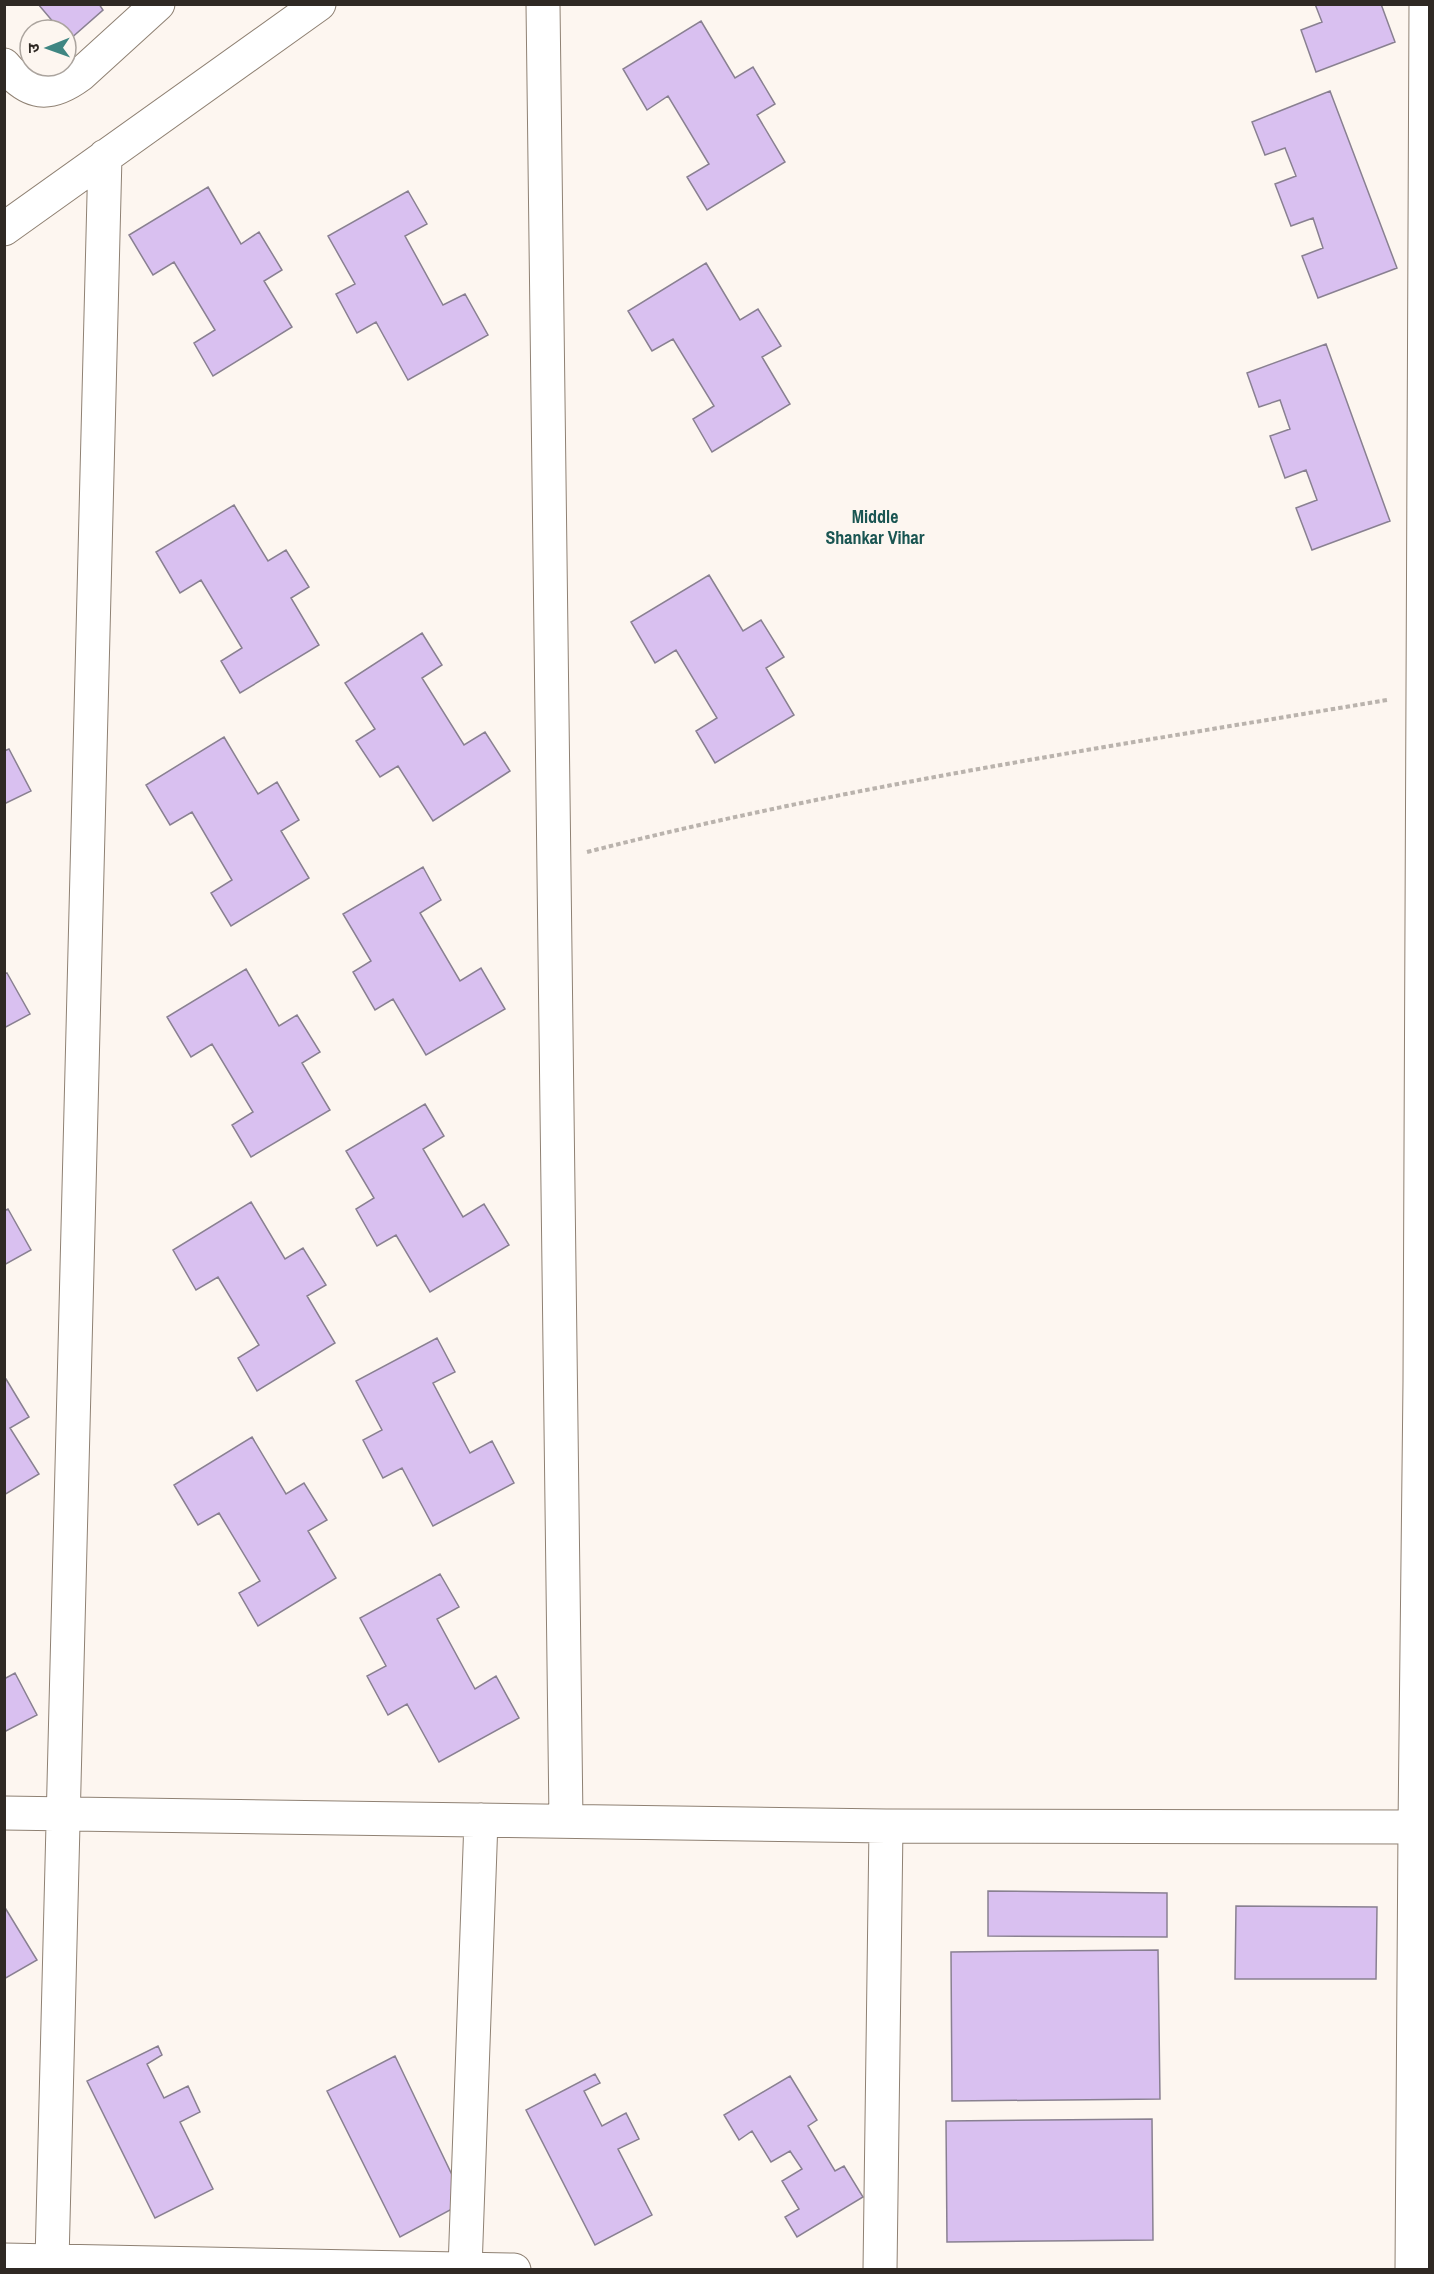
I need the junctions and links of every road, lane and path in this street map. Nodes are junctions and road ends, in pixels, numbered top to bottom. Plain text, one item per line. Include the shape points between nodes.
1 (158, 4) edge
2 (320, 4) edge
3 (543, 4) edge
4 (1426, 4) edge
5 (4, 65) edge
6 (105, 156) junction
7 (4, 229) edge
8 (1424, 694) junction
9 (554, 861) junction
10 (1425, 1382) edge
11 (64, 1812) junction
12 (4, 1813) edge
13 (481, 1820) junction
14 (566, 1821) junction
15 (886, 1826) junction
16 (1415, 1827) junction
17 (1423, 1862) edge
18 (4, 2260) edge
19 (52, 2261) junction
20 (465, 2269) edge
21 (514, 2270) edge
22 (880, 2270) edge
23 (1412, 2270) edge

1 - 5 street via 68,84 36,90 24,86
2 - 6 street
3 - 9 street
4 - 8 street
6 - 7 street
6 - 11 street
8 - 9 path via 774,808
8 - 10 street
9 - 14 street
10 - 16 street
11 - 12 street
11 - 13 street
11 - 19 street
13 - 14 street
13 - 20 street
14 - 15 street
15 - 16 street
15 - 22 street
16 - 17 street
17 - 23 street
18 - 19 street
19 - 20 street
20 - 21 street

